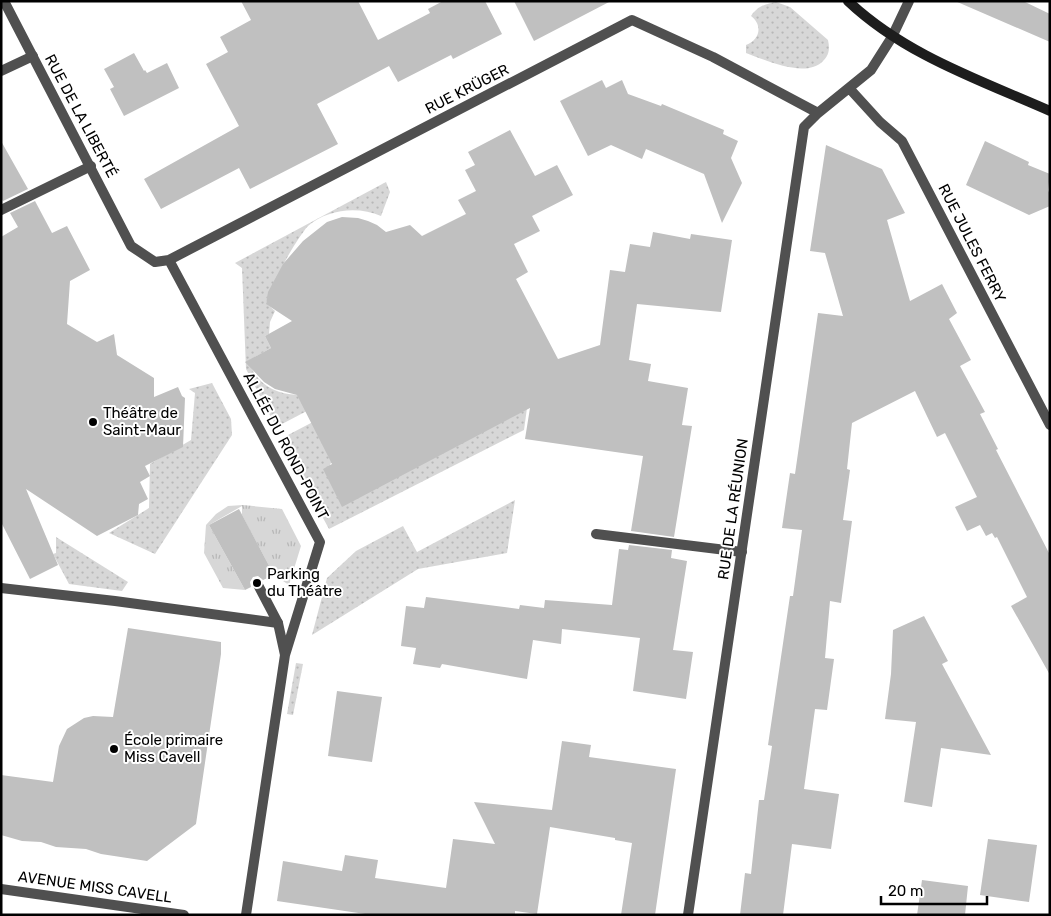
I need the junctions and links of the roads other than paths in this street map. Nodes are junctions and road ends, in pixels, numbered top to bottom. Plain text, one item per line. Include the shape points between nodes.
1 (4, 1) edge
2 (848, 1) edge
3 (909, 1) edge
4 (892, 37) junction
5 (32, 56) junction
6 (1, 71) edge
7 (850, 88) junction
8 (1050, 111) edge
9 (818, 113) junction
10 (90, 166) junction
11 (1, 210) edge
12 (169, 260) junction
13 (1050, 425) edge
14 (596, 534) dead end
15 (742, 552) junction
16 (257, 583) dead end
17 (1, 588) edge
18 (278, 624) junction
19 (285, 655) junction
20 (1, 889) edge
21 (184, 915) edge
22 (246, 915) edge
23 (688, 915) edge

1 - 5 street, RUE DE LA LIBERTÉ
2 - 4 street
3 - 4 street, RUE DE LA RÉUNION
4 - 7 street, RUE DE LA RÉUNION via 871,70
4 - 8 street via 932,60
5 - 6 street
5 - 10 street, RUE DE LA LIBERTÉ
7 - 9 street, RUE DE LA RÉUNION
7 - 13 street, RUE JULES FERRY via 902,141
9 - 12 street, RUE KRÜGER via 713,57 632,20
9 - 15 street, RUE DE LA RÉUNION via 804,127
10 - 11 street
10 - 12 street, RUE DE LA LIBERTÉ via 131,246 155,262
12 - 19 street, ALLÉE DU ROND-POINT via 320,542
14 - 15 street
15 - 23 street, RUE DE LA RÉUNION
16 - 18 street, ALLÉE DU ROND-POINT
17 - 18 street
18 - 19 street, ALLÉE DU ROND-POINT
19 - 22 street, ALLÉE DU ROND-POINT
20 - 21 street, AVENUE MISS CAVELL

